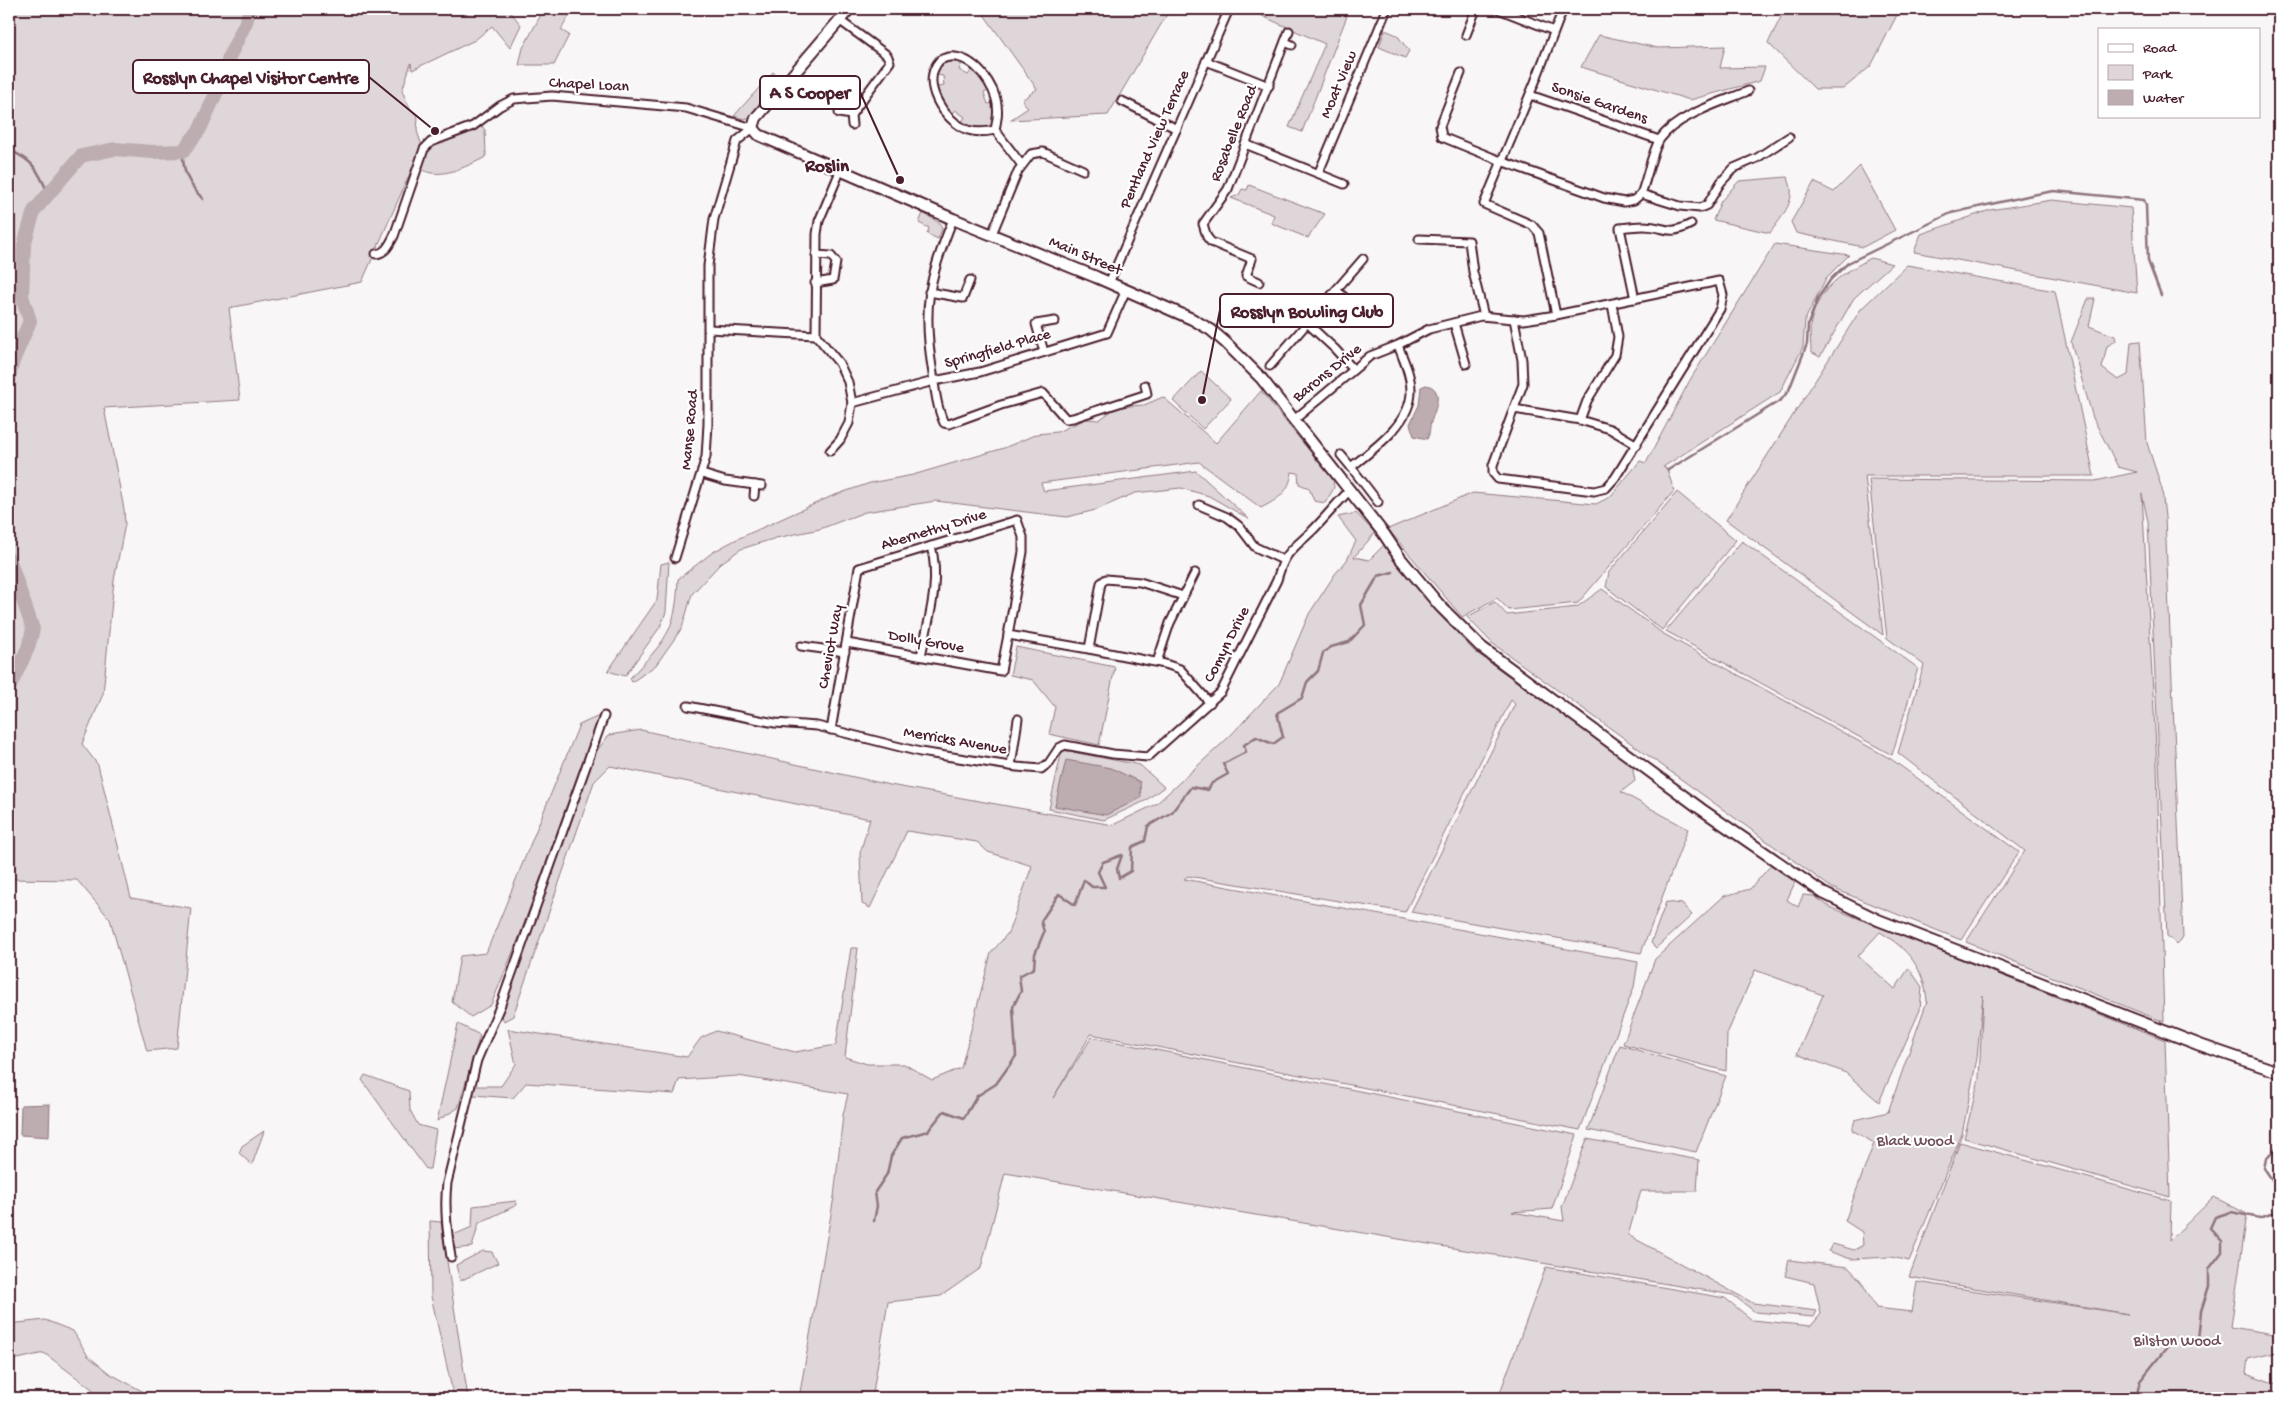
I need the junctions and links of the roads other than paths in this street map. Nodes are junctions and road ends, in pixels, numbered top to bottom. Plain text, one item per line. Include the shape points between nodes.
1 (849, 9) edge
2 (1218, 9) edge
3 (1387, 9) edge
4 (1476, 9) edge
5 (1498, 9) edge
6 (1563, 9) edge
7 (1228, 11) edge
8 (839, 20) junction
9 (1289, 31) dead end
10 (1554, 31) junction
11 (1466, 35) dead end
12 (1206, 61) junction
13 (1461, 73) dead end
14 (1269, 86) junction
15 (1748, 91) dead end
16 (1530, 95) junction
17 (1122, 101) dead end
18 (840, 113) dead end
19 (753, 128) junction
20 (1177, 128) junction
21 (995, 130) junction
22 (1788, 137) dead end
23 (1659, 140) junction
24 (1245, 144) junction
25 (1501, 161) junction
26 (1022, 164) junction
27 (841, 169) junction
28 (1083, 170) dead end
29 (1319, 172) junction
30 (1344, 184) dead end
31 (1642, 194) junction
32 (953, 219) junction
33 (1691, 224) dead end
34 (992, 234) junction
35 (1419, 239) dead end
36 (376, 254) dead end
37 (816, 255) junction
38 (1363, 259) dead end
39 (970, 280) dead end
40 (1259, 282) dead end
41 (816, 283) junction
42 (1109, 283) junction
43 (1126, 290) junction
44 (1336, 290) junction
45 (929, 292) junction
46 (1635, 299) junction
47 (1612, 304) junction
48 (1360, 311) dead end
49 (1484, 316) junction
50 (1556, 316) junction
51 (1514, 319) junction
52 (1055, 321) dead end
53 (1454, 323) junction
54 (1308, 324) junction
55 (709, 330) junction
56 (816, 335) junction
57 (1398, 345) junction
58 (1044, 352) junction
59 (1466, 364) dead end
60 (1270, 366) dead end
61 (1353, 369) junction
62 (934, 381) junction
63 (1145, 385) dead end
64 (852, 403) junction
65 (1514, 409) junction
66 (1294, 420) junction
67 (1580, 420) junction
68 (1636, 445) junction
69 (830, 451) dead end
70 (1341, 455) dead end
71 (1351, 467) junction
72 (702, 474) junction
73 (1349, 491) junction
74 (754, 496) dead end
75 (1378, 502) dead end
76 (1199, 505) dead end
77 (931, 546) junction
78 (676, 558) dead end
79 (1283, 560) junction
80 (860, 568) joint
81 (1195, 573) dead end
82 (1183, 596) junction
83 (1008, 635) junction
84 (846, 643) junction
85 (801, 646) dead end
86 (1089, 649) junction
87 (845, 652) junction
88 (921, 656) junction
89 (1158, 662) junction
90 (1210, 703) junction
91 (688, 706) dead end
92 (604, 716) dead end
93 (1018, 718) dead end
94 (831, 730) junction
95 (1065, 745) joint
96 (1011, 766) junction
97 (2277, 1070) edge
98 (451, 1257) dead end

1 - 8 main road
2 - 7 street
3 - 29 street, Moat View
4 - 11 street
5 - 10 street
6 - 10 street
7 - 12 street, Pentland View Terrace
8 - 18 street via 887,55 890,62 852,120
8 - 19 main road via 761,113
9 - 14 street, Rosabelle Road via 1289,44
10 - 16 street
12 - 14 street
12 - 20 street, Pentland View Terrace
13 - 25 street via 1440,126 1440,134
14 - 24 street, Rosabelle Road
15 - 23 street, Sonsie Gardens via 1682,120
16 - 23 street, Sonsie Gardens
16 - 25 street
17 - 20 street
19 - 27 main road, Main Street via 758,135
19 - 36 street, Chapel Loan via 686,108 648,103 552,96 514,99 473,126 431,142 424,149 394,236 388,248
19 - 55 street, Manse Road via 737,142 714,219 708,266
20 - 42 street, Pentland View Terrace
21 - 21 street via 967,129 948,116 936,98 934,88 933,72 940,60 950,57 965,60 988,80 997,102
21 - 26 street
22 - 31 street via 1734,168 1707,205 1700,208 1680,206
23 - 31 street, Sonsie Gardens
24 - 29 street
24 - 40 street, Rosabelle Road via 1224,197 1203,224 1211,242 1252,259 1246,276
25 - 31 street via 1604,198 1624,202
25 - 50 street via 1484,204 1532,226 1538,234
26 - 28 street via 1031,154 1043,152
26 - 34 street
27 - 32 main road, Main Street
27 - 37 street via 819,221
29 - 30 street
32 - 34 main road, Main Street
32 - 45 street via 936,260
33 - 46 street via 1667,232 1646,226 1620,228
34 - 42 main road, Main Street
35 - 49 street via 1469,241
37 - 41 street
37 - 41 street via 831,256 836,262 834,280
38 - 44 street
39 - 45 street via 963,298
41 - 56 street
42 - 43 main road, Main Street
43 - 58 street, Springfield Place via 1107,333
43 - 66 main road, Main Street via 1211,330 1261,378
44 - 48 street
44 - 54 street
45 - 62 street via 926,316
46 - 47 street, Barons Drive
46 - 68 street, Barons Drive via 1719,281 1723,295 1720,309
47 - 50 street, Barons Drive
47 - 67 street via 1618,337 1615,355 1587,401
49 - 51 street, Barons Drive
49 - 53 street, Barons Drive
50 - 51 street, Barons Drive
51 - 65 street via 1523,384
52 - 58 street via 1041,320 1036,324
53 - 57 street, Barons Drive via 1429,329
53 - 59 street
54 - 60 street
54 - 61 street
55 - 56 street
55 - 72 street, Manse Road via 708,424
56 - 64 street via 839,363 848,382
57 - 61 street, Barons Drive via 1370,356
57 - 71 street via 1410,379 1411,392 1406,409 1390,435
58 - 62 street, Springfield Place via 980,372
61 - 66 street, Barons Drive
62 - 63 street via 941,416 944,423 949,424 1043,393 1066,419 1073,418 1147,394
62 - 64 street, Springfield Place
64 - 69 street via 848,423
65 - 67 street
65 - 68 street via 1492,465 1498,479 1594,491 1606,488
66 - 73 main road, Main Street
67 - 68 street via 1610,429
70 - 71 street
71 - 75 street
72 - 74 street via 758,486
72 - 78 street, Manse Road
73 - 79 street, Comyn Drive
73 - 97 main road, Main Street via 1435,599 1481,647 1701,809 1823,893 1878,920 2200,1045
76 - 79 street via 1227,517 1239,526 1255,547
77 - 80 street, Abernethy Drive
77 - 83 street, Abernethy Drive via 1017,520 1023,537 1023,552
77 - 88 street via 936,578
79 - 90 street, Comyn Drive via 1277,580 1221,692
80 - 84 street, Cheviot Way
81 - 82 street
82 - 86 street via 1140,582 1106,578 1101,584
82 - 89 street via 1170,623
83 - 86 street
83 - 88 street, Dolly Grove via 1001,671
84 - 87 street, Cheviot Way
84 - 88 street, Dolly Grove
85 - 87 street
86 - 89 street
87 - 94 street, Cheviot Way
89 - 90 street via 1180,669
90 - 95 street, Comyn Drive via 1148,757
91 - 94 street, Merricks Avenue
92 - 98 street via 501,1004 477,1060 445,1197
93 - 96 street
94 - 96 street, Merricks Avenue via 920,752
95 - 96 street, Merricks Avenue via 1041,769

